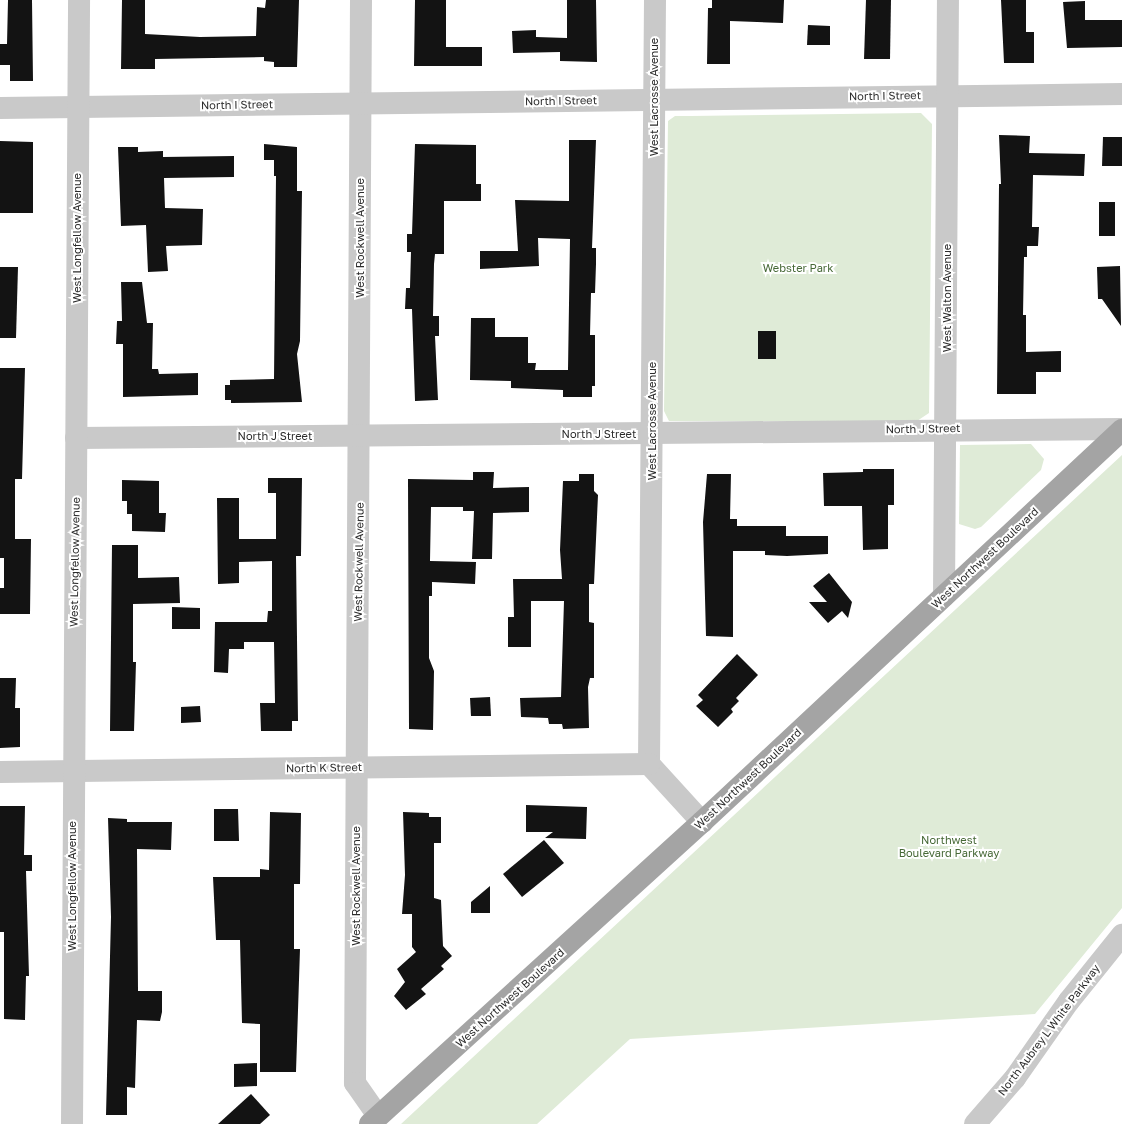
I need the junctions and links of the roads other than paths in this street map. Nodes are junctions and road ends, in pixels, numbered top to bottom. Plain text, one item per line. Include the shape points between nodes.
1 (79, 0) edge
2 (362, 0) edge
3 (655, 0) edge
4 (948, 0) edge
5 (948, 94) junction
6 (1122, 94) edge
7 (654, 100) junction
8 (360, 104) junction
9 (0, 108) edge
10 (78, 108) junction
11 (946, 429) junction
12 (1122, 429) edge
13 (652, 434) junction
14 (360, 436) junction
15 (76, 438) junction
16 (944, 596) junction
17 (649, 764) junction
18 (357, 768) junction
19 (0, 772) edge
20 (72, 772) junction
21 (702, 822) junction
22 (1122, 935) edge
23 (374, 1120) edge
24 (72, 1124) edge
25 (975, 1124) edge

1 - 10 street, West Longfellow Avenue
2 - 8 street, West Rockwell Avenue
3 - 7 street, West Lacrosse Avenue
4 - 5 street, West Walton Avenue
5 - 6 street, North I Street
5 - 7 street, North I Street
5 - 11 street, West Walton Avenue
7 - 8 street, North I Street
7 - 13 street, West Lacrosse Avenue
8 - 10 street, North I Street
8 - 14 street, West Rockwell Avenue
9 - 10 street, North I Street
10 - 15 street, West Longfellow Avenue
11 - 12 street, North J Street
11 - 13 street, North J Street
11 - 16 street, West Walton Avenue
12 - 16 main road, West Northwest Boulevard
13 - 14 street, North J Street
13 - 17 street, West Lacrosse Avenue
14 - 15 street, North J Street
14 - 18 street, West Rockwell Avenue
15 - 20 street, West Longfellow Avenue
16 - 21 main road, West Northwest Boulevard
17 - 18 street, North K Street
17 - 21 street
18 - 20 street, North K Street
18 - 23 street, West Rockwell Avenue via 355,1083
19 - 20 street, North K Street
20 - 24 street, West Longfellow Avenue
21 - 23 main road, West Northwest Boulevard
22 - 25 street, North Aubrey L White Parkway via 1069,1001 1015,1078

